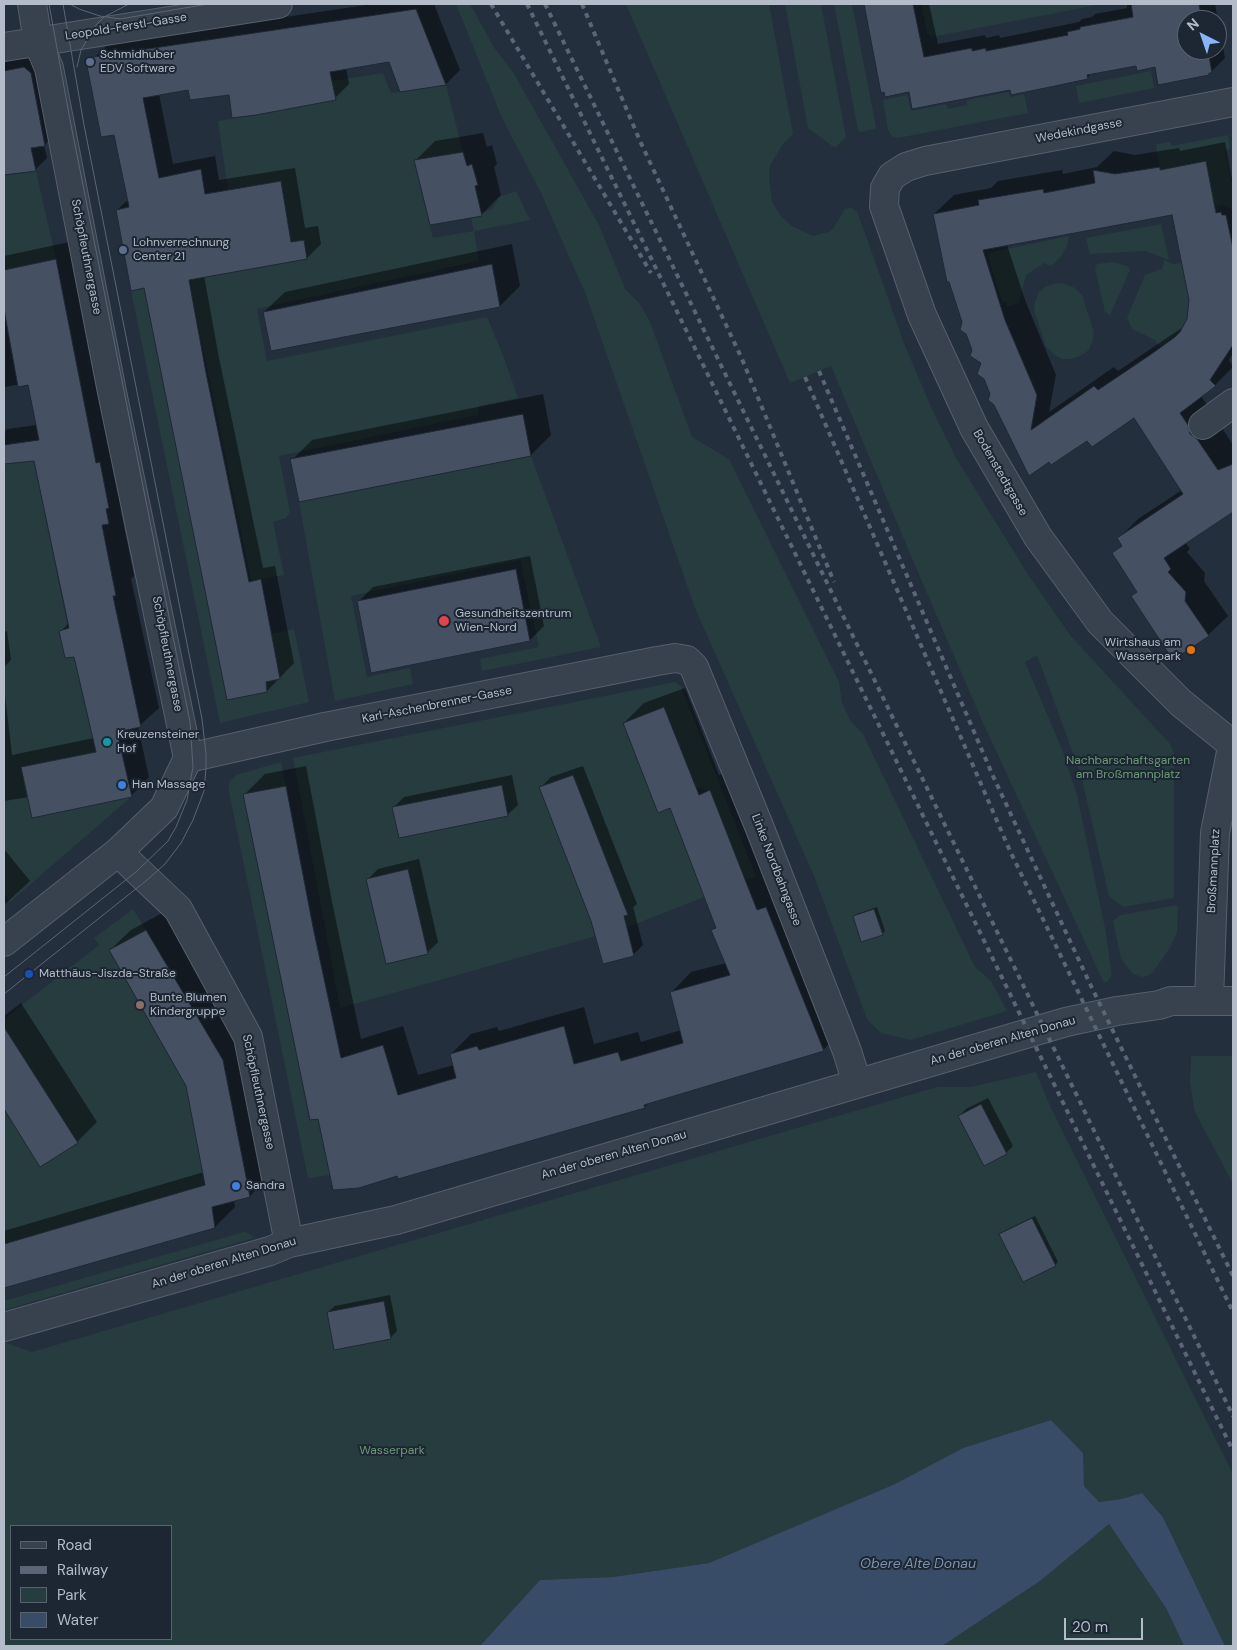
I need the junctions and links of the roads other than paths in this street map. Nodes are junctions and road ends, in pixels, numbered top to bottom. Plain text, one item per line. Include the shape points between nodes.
1 (32, 4) edge
2 (278, 4) edge
3 (38, 42) junction
4 (4, 47) edge
5 (1233, 102) edge
6 (925, 161) joint
7 (1233, 403) edge
8 (1203, 425) dead end
9 (687, 660) joint
10 (1233, 744) edge
11 (188, 758) junction
12 (118, 852) junction
13 (4, 942) edge
14 (1223, 1001) edge
15 (858, 1083) junction
16 (289, 1243) junction
17 (4, 1327) edge

1 - 3 street, Schöpfleuthnergasse
2 - 3 street, Leopold-Ferstl-Gasse
3 - 4 street, Leopold-Ferstl-Gasse
3 - 11 street, Schöpfleuthnergasse via 49,68
5 - 6 street, Wedekindgasse
6 - 10 street, Bodenstedtgasse via 892,176 885,188 884,206 922,315 974,428 1038,537 1100,622 1181,703
7 - 8 street
9 - 11 street, Karl-Aschenbrenner-Gasse via 675,658 325,727
9 - 15 street, Linke Nordbahngasse via 694,667 759,826
10 - 14 street, Broßmannplatz via 1215,833
11 - 12 street via 164,808
12 - 13 street
12 - 16 street, Schöpfleuthnergasse via 178,909 248,1037
14 - 15 street, An der oberen Alten Donau via 1171,1001 1159,1006 1066,1022
15 - 16 street, An der oberen Alten Donau via 396,1220
16 - 17 street, An der oberen Alten Donau

